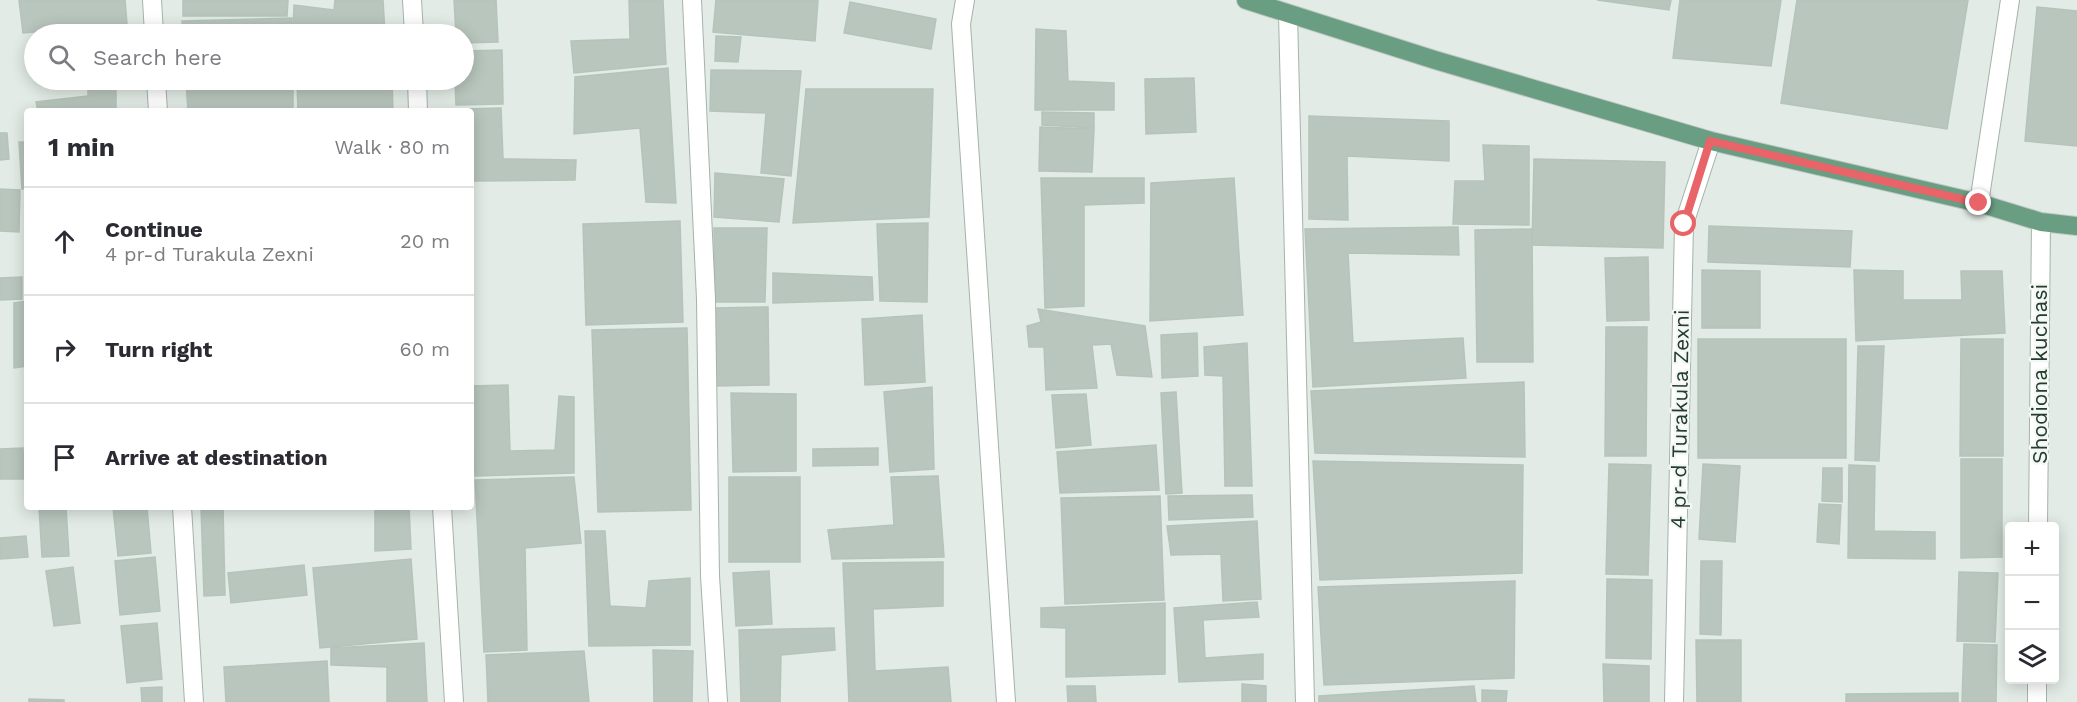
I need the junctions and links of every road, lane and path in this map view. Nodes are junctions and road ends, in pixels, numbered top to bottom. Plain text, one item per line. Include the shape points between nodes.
1 (152, 0) edge
2 (412, 0) edge
3 (692, 0) edge
4 (964, 0) edge
5 (1246, 0) edge
6 (2010, 0) edge
7 (1288, 14) junction
8 (153, 24) edge
9 (413, 24) edge
10 (157, 90) edge
11 (417, 90) edge
12 (158, 108) edge
13 (418, 108) edge
14 (1710, 141) junction
15 (1979, 203) junction
16 (2041, 222) junction
17 (2077, 226) edge
18 (182, 510) edge
19 (442, 510) edge
20 (2038, 522) edge
21 (2037, 684) edge
22 (194, 702) edge
23 (454, 702) edge
24 (718, 702) edge
25 (1006, 702) edge
26 (1305, 702) edge
27 (1674, 702) edge
28 (2037, 702) edge

1 - 8 street
2 - 9 street
3 - 24 street via 706,299 710,576
4 - 25 street via 961,24
5 - 7 main road
6 - 15 street
7 - 14 main road
7 - 26 street
10 - 12 street
11 - 13 street
14 - 15 main road
14 - 27 street, 4 pr-d Turakula Zexni via 1684,224
15 - 16 main road
16 - 17 main road
16 - 20 street, Shodiona kuchasi
18 - 22 street
19 - 23 street
21 - 28 street

